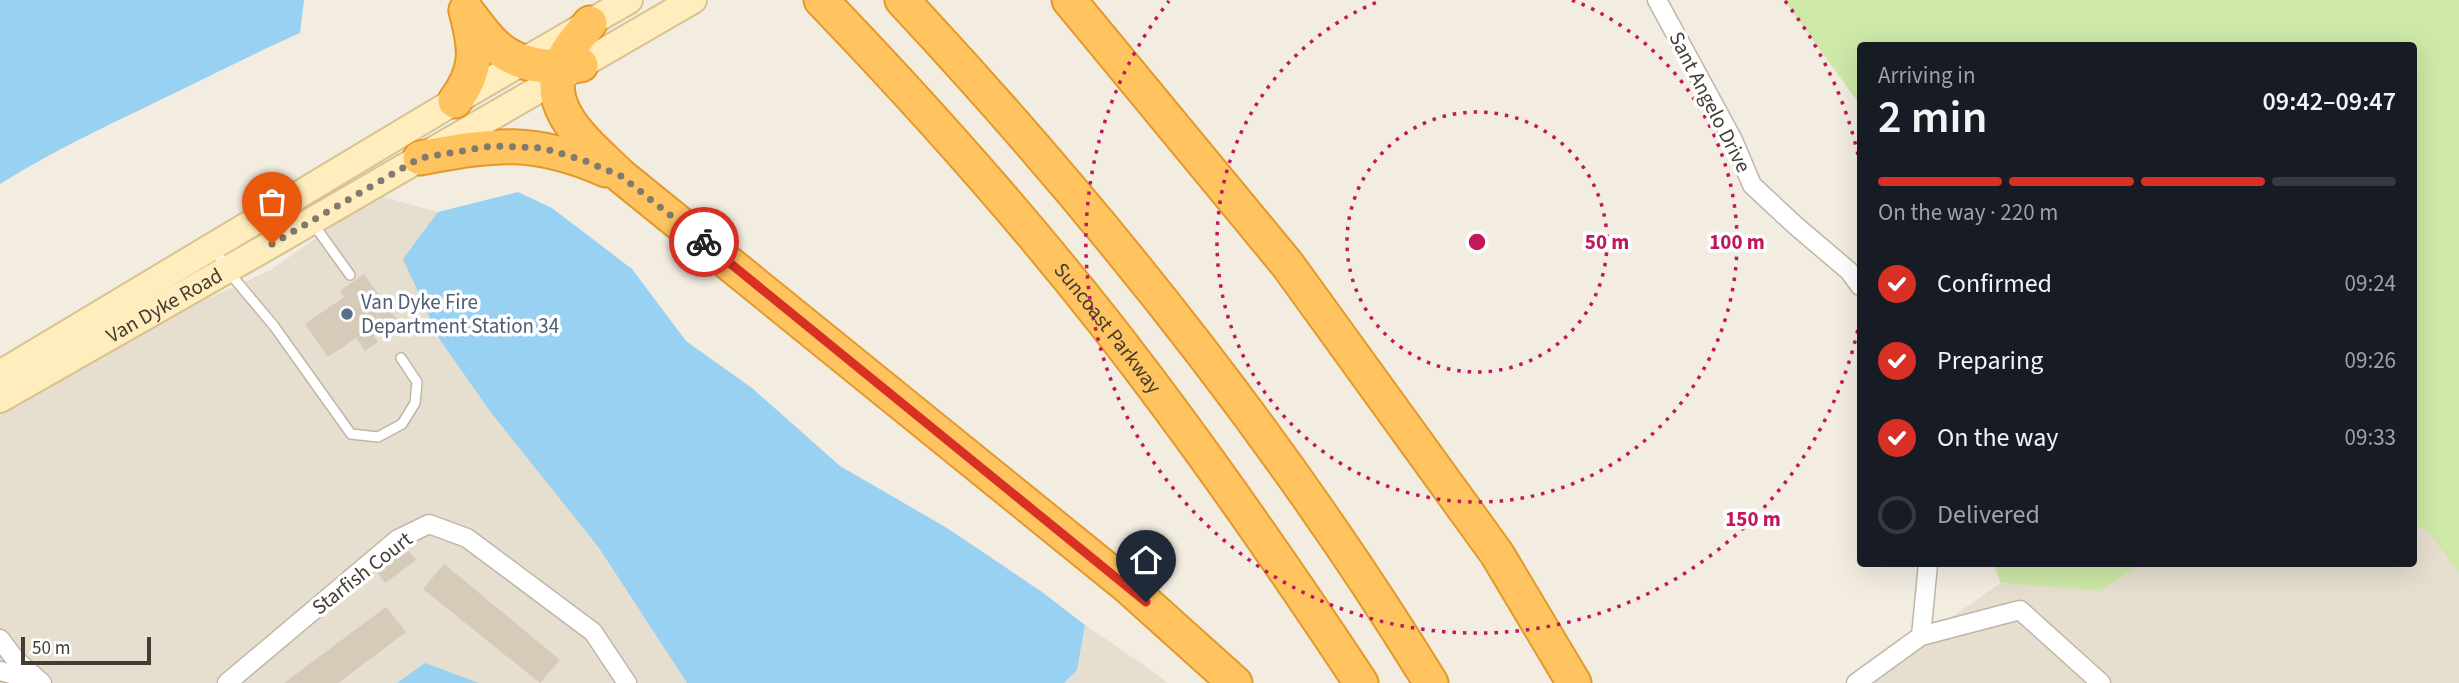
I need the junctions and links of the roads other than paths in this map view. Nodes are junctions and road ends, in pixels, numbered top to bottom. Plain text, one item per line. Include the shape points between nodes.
1 (629, 0) edge
2 (693, 0) edge
3 (821, 0) edge
4 (902, 0) edge
5 (1069, 0) edge
6 (1657, 0) edge
7 (464, 5) edge
8 (590, 23) junction
9 (523, 61) junction
10 (566, 70) junction
11 (455, 101) junction
12 (420, 158) junction
13 (621, 176) junction
14 (311, 222) junction
15 (212, 246) junction
16 (227, 270) junction
17 (350, 275) dead end
18 (1857, 282) edge
19 (401, 358) dead end
20 (0, 374) edge
21 (0, 399) edge
22 (1928, 567) edge
23 (1921, 636) junction
24 (0, 639) edge
25 (0, 671) edge
26 (42, 683) edge
27 (227, 683) edge
28 (627, 683) edge
29 (1235, 683) edge
30 (1361, 683) edge
31 (1431, 683) edge
32 (1574, 683) edge
33 (1856, 683) edge
34 (2101, 683) edge

1 - 8 main road, Van Dyke Road
2 - 10 main road, Van Dyke Road
3 - 30 highway, Suncoast Parkway via 957,147 1103,321 1196,443
4 - 31 highway via 1009,117 1176,320 1334,536
5 - 32 highway via 1287,264 1497,554
6 - 18 street, Sant Angelo Drive via 1733,140 1752,185
7 - 9 highway via 496,46
7 - 11 highway via 474,39 473,63
8 - 9 main road, Van Dyke Road
8 - 10 highway via 570,47
9 - 10 highway
9 - 11 main road, Van Dyke Road
10 - 12 main road, Van Dyke Road
10 - 13 highway via 561,107 568,121
11 - 15 main road, Van Dyke Road
12 - 13 highway via 492,146 542,148
12 - 14 main road, Van Dyke Road
13 - 29 highway via 1126,585
14 - 16 main road, Van Dyke Road
14 - 17 lane
15 - 16 lane
15 - 20 main road, Van Dyke Road
16 - 19 lane via 274,326 351,434 378,437 402,424 415,403 417,382
16 - 21 main road, Van Dyke Road
22 - 23 street
23 - 33 street
23 - 34 street via 2020,610
24 - 26 street
25 - 26 street
27 - 28 street, Starfish Court via 398,540 429,524 467,538 593,632

